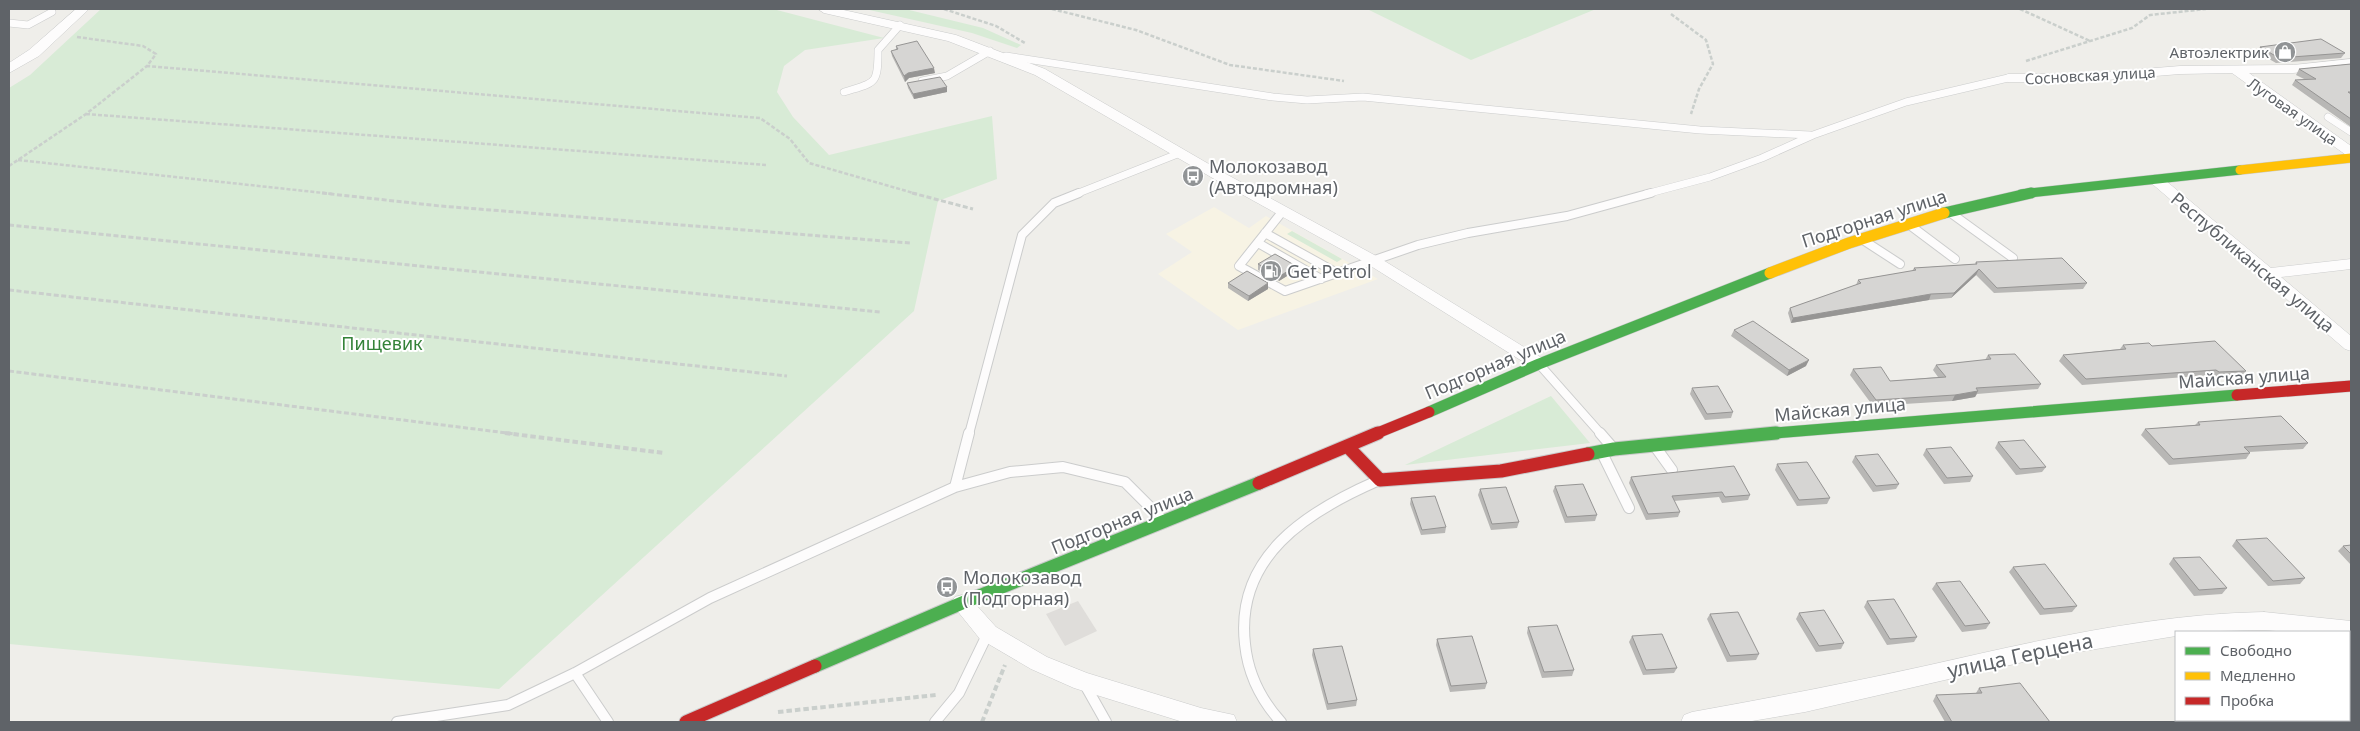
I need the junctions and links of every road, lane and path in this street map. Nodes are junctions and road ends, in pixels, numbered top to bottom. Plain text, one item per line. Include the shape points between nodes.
1 (83, 9) edge
2 (824, 9) edge
3 (944, 9) edge
4 (1052, 9) edge
5 (2020, 9) edge
6 (2206, 9) edge
7 (52, 12) dead end
8 (1671, 14) dead end
9 (9, 23) edge
10 (900, 25) junction
11 (56, 34) junction
12 (2090, 42) junction
13 (996, 53) junction
14 (1040, 62) junction
15 (2351, 63) edge
16 (147, 66) junction
17 (9, 69) edge
18 (2234, 70) junction
19 (2008, 78) junction
20 (1347, 81) dead end
21 (910, 83) edge
22 (844, 92) dead end
23 (86, 114) junction
24 (2328, 117) dead end
25 (1686, 128) junction
26 (2351, 132) edge
27 (1813, 135) junction
28 (2351, 152) edge
29 (1180, 153) junction
30 (2351, 158) edge
31 (18, 160) junction
32 (9, 166) edge
33 (766, 166) dead end
34 (2155, 179) junction
35 (973, 209) dead end
36 (1948, 211) junction
37 (1282, 212) junction
38 (1907, 223) junction
39 (9, 226) edge
40 (1265, 233) junction
41 (1860, 238) junction
42 (910, 243) dead end
43 (1258, 243) junction
44 (2013, 258) edge
45 (1956, 259) dead end
46 (1372, 260) junction
47 (1900, 264) dead end
48 (2351, 264) edge
49 (1337, 273) junction
50 (2266, 274) junction
51 (1321, 279) junction
52 (9, 290) edge
53 (880, 312) dead end
54 (2351, 345) edge
55 (1539, 364) junction
56 (9, 370) edge
57 (787, 376) dead end
58 (2351, 386) edge
59 (1654, 445) junction
60 (1348, 447) junction
61 (1614, 449) junction
62 (1601, 451) junction
63 (664, 453) dead end
64 (1672, 470) dead end
65 (1380, 480) junction
66 (955, 487) junction
67 (1629, 508) dead end
68 (1166, 522) junction
69 (962, 603) junction
70 (2351, 630) edge
71 (988, 633) junction
72 (1013, 648) junction
73 (575, 673) junction
74 (1082, 681) junction
75 (959, 693) junction
76 (768, 713) dead end
77 (398, 722) edge
78 (608, 722) edge
79 (686, 722) edge
80 (934, 722) edge
81 (982, 722) edge
82 (1106, 722) edge
83 (1226, 722) edge
84 (1281, 722) edge
85 (1692, 722) edge

1 - 11 street
2 - 10 street
3 - 14 path via 1008,30 1026,44
4 - 20 path via 1136,30 1230,64
5 - 12 path
6 - 12 path via 2150,15 2132,28
7 - 9 lane via 28,25
8 - 25 path via 1706,40 1713,64 1699,89
10 - 13 street
10 - 22 lane via 878,50 878,74 872,83
11 - 16 path via 143,46 156,54
11 - 17 street
12 - 19 path via 2031,58 2015,68
13 - 14 lane
13 - 21 lane via 947,76
13 - 29 street via 1075,91
14 - 25 lane via 1273,97 1307,100 1363,97
15 - 18 street, Сосновская улица via 2293,69
16 - 23 path
16 - 35 path via 760,118 790,138 809,163
18 - 19 street, Сосновская улица via 2180,70 2082,78
18 - 28 street, Луговая улица
19 - 27 lane via 1906,102
23 - 31 path
23 - 33 path
24 - 26 lane
25 - 27 lane
27 - 46 lane via 1710,177 1567,216 1468,233
29 - 37 street
29 - 66 lane via 1054,203 1022,235
30 - 34 street, Подгорная улица
31 - 32 path
31 - 42 path via 440,206
34 - 36 street, Подгорная улица via 2023,194
34 - 50 street, Республиканская улица
36 - 38 street, Подгорная улица
36 - 44 lane
37 - 40 lane
37 - 46 street
38 - 41 street, Подгорная улица
38 - 45 lane
39 - 53 path
40 - 43 lane
40 - 49 lane
41 - 47 lane
41 - 55 street, Подгорная улица
43 - 51 lane
43 - 51 lane via 1239,266 1285,291
46 - 49 lane
46 - 55 street
48 - 50 street
49 - 51 lane
50 - 54 street, Республиканская улица
52 - 57 path
55 - 60 street, Подгорная улица
55 - 61 lane
56 - 63 path
58 - 59 street, Майская улица via 1879,423
59 - 61 street, Майская улица
59 - 64 lane
60 - 65 street
60 - 68 street, Подгорная улица
61 - 62 street, Майская улица
62 - 65 street, Майская улица via 1501,471
62 - 67 lane
65 - 84 lane via 1348,492 1320,508 1275,546 1249,585 1243,611 1244,648 1256,690
66 - 68 lane via 1010,472 1063,467 1125,482
66 - 73 lane via 710,598
68 - 69 street, Подгорная улица
69 - 71 street
69 - 79 street, Подгорная улица
70 - 85 street, улица Герцена via 2264,621 2203,623 2042,649 1805,702
71 - 72 street
71 - 75 lane
72 - 74 street
72 - 81 path
73 - 77 lane via 508,705
73 - 78 lane
74 - 82 lane
74 - 83 street via 1201,718
75 - 76 path
75 - 80 lane

